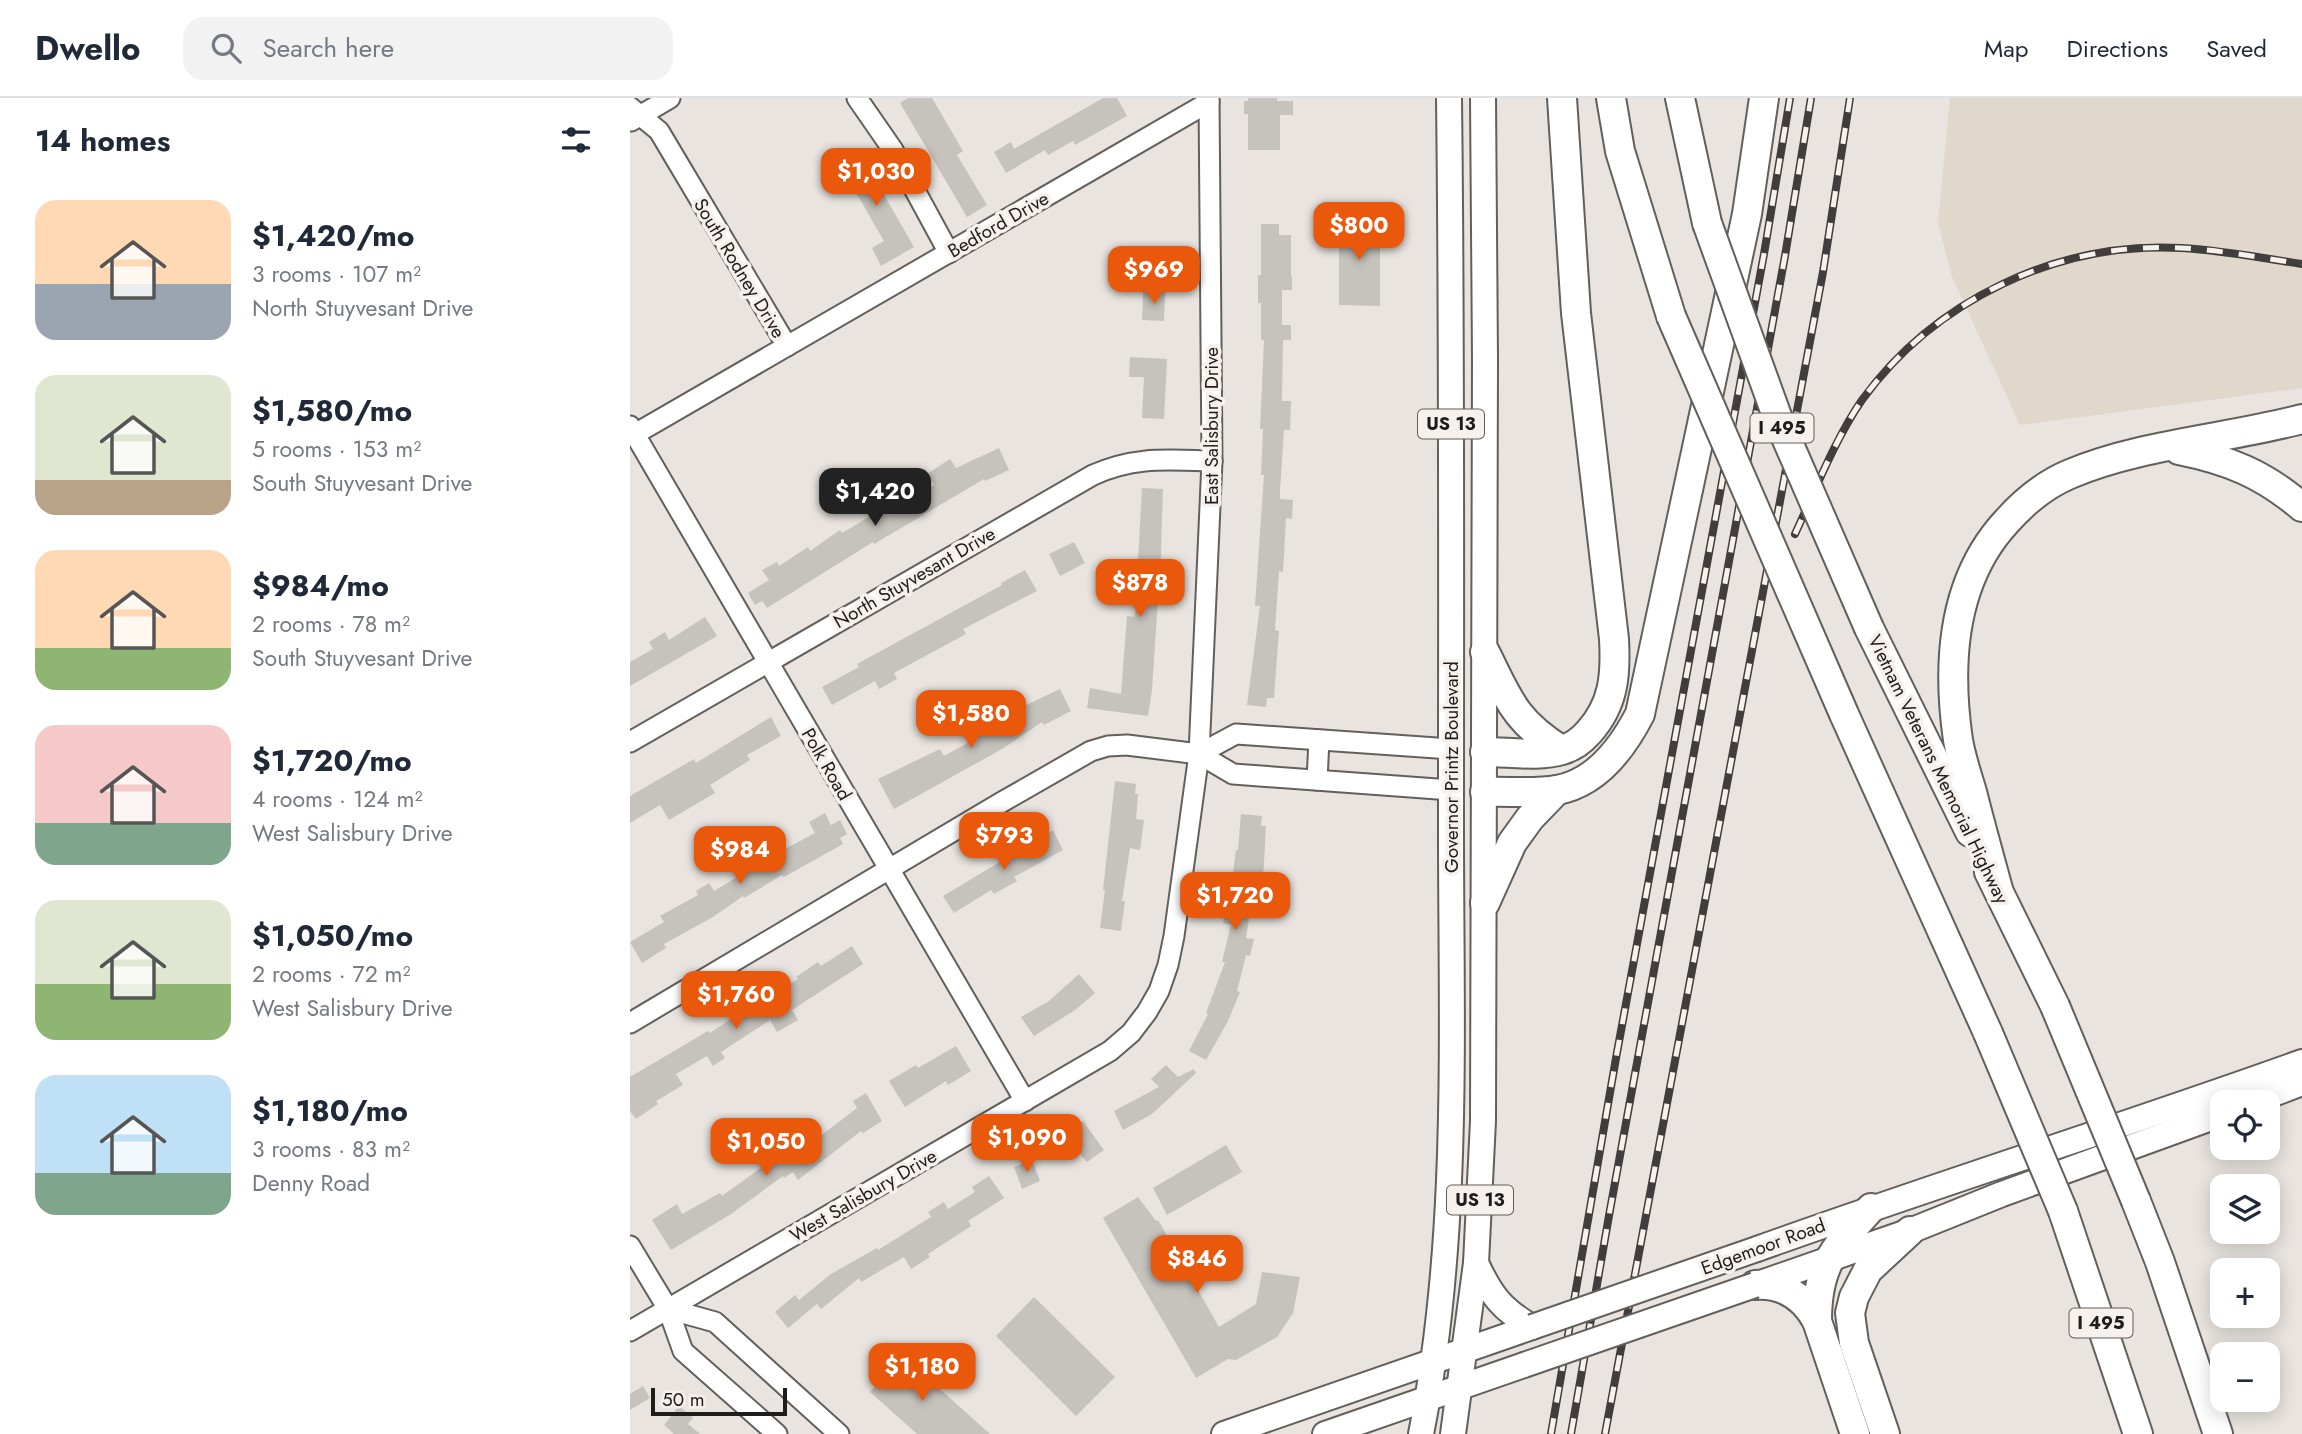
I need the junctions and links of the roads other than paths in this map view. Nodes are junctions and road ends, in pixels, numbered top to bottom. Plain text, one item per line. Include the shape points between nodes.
1 (670, 98) edge
2 (857, 98) edge
3 (1449, 98) edge
4 (1483, 98) edge
5 (1562, 98) edge
6 (1611, 98) edge
7 (1680, 98) edge
8 (1764, 98) edge
9 (1209, 100) edge
10 (633, 115) edge
11 (949, 253) junction
12 (1451, 342) junction
13 (787, 346) junction
14 (1486, 359) junction
15 (2302, 419) edge
16 (632, 430) edge
17 (2165, 448) junction
18 (1212, 461) junction
19 (2302, 507) edge
20 (1485, 652) junction
21 (768, 662) junction
22 (1320, 740) junction
23 (630, 742) edge
24 (1451, 749) junction
25 (1562, 750) junction
26 (1485, 752) junction
27 (1199, 754) junction
28 (1317, 780) junction
29 (1451, 789) junction
30 (1557, 790) junction
31 (1485, 792) junction
32 (889, 869) junction
33 (1998, 889) junction
34 (1485, 903) junction
35 (630, 1023) edge
36 (2302, 1062) edge
37 (2302, 1083) edge
38 (2280, 1091) edge
39 (2302, 1093) edge
40 (2280, 1099) edge
41 (1025, 1101) junction
42 (2210, 1120) edge
43 (1871, 1208) junction
44 (1910, 1231) junction
45 (630, 1246) edge
46 (1829, 1258) junction
47 (1476, 1263) junction
48 (1755, 1285) junction
49 (668, 1309) junction
50 (1817, 1321) junction
51 (1532, 1327) junction
52 (630, 1331) edge
53 (1466, 1350) junction
54 (1434, 1361) junction
55 (1461, 1387) junction
56 (1428, 1398) junction
57 (1347, 1431) edge
58 (777, 1434) edge
59 (839, 1434) edge
60 (1224, 1434) edge
61 (1421, 1434) edge
62 (1453, 1434) edge
63 (1855, 1434) edge
64 (1885, 1434) edge
65 (2138, 1434) edge
66 (2218, 1434) edge

1 - 10 street
2 - 11 street via 892,150
3 - 12 main road, Governor Printz Boulevard / US 13
4 - 14 main road, Governor Printz Boulevard / US 13
5 - 25 highway via 1576,313 1615,670 1613,689 1599,721 1584,738
6 - 65 highway, I 495, bridge via 1620,150 1671,316 2063,1211
7 - 33 highway, Vietnam Veterans Memorial Highway / I 495, bridge via 1707,223 1778,419 1869,628
8 - 30 highway via 1747,214 1640,714 1606,764
9 - 11 street, Bedford Drive
9 - 18 street, East Salisbury Drive
10 - 13 street, South Rodney Drive via 659,131
11 - 13 street, Bedford Drive
12 - 14 main road
12 - 24 main road, Governor Printz Boulevard / US 13
13 - 16 street, South Rodney Drive
14 - 20 main road, Governor Printz Boulevard / US 13
15 - 17 highway
16 - 21 street, Polk Road
17 - 19 highway via 2222,459 2272,483
17 - 33 highway via 2068,474 2042,489 1992,537 1972,572 1956,626 1952,681 1958,743
18 - 21 street, North Stuyvesant Drive via 1149,459 1115,465
18 - 27 street, East Salisbury Drive
20 - 25 highway via 1514,710 1537,735
20 - 26 main road, Governor Printz Boulevard / US 13
21 - 23 street, North Stuyvesant Drive
21 - 32 street, Polk Road
22 - 24 street
22 - 27 street via 1236,734
22 - 28 street
24 - 26 main road
24 - 29 main road, Governor Printz Boulevard / US 13
25 - 26 highway
26 - 31 main road, Governor Printz Boulevard / US 13
27 - 28 street via 1233,774
27 - 32 street via 1126,745 1091,751
27 - 41 street, West Salisbury Drive via 1174,936 1159,991 1131,1033 1110,1051
28 - 29 street
29 - 31 main road
29 - 54 main road, Governor Printz Boulevard / US 13 via 1450,1123
30 - 31 highway
30 - 34 highway via 1512,843
31 - 34 main road, Governor Printz Boulevard / US 13
32 - 35 street
32 - 41 street, Polk Road
33 - 66 highway, Vietnam Veterans Memorial Highway / I 495, bridge via 2056,1006 2136,1201
34 - 47 main road, Governor Printz Boulevard / US 13
36 - 43 main road, Edgemoor Road
37 - 38 main road
39 - 40 main road
41 - 49 street, West Salisbury Drive
42 - 44 main road, Edgemoor Road
43 - 46 highway
43 - 51 main road, Edgemoor Road, bridge
44 - 46 main road, Edgemoor Road
44 - 64 highway via 1868,1270 1850,1312 1854,1343
45 - 49 street
46 - 48 main road, Edgemoor Road
46 - 50 highway via 1822,1276
47 - 51 main road via 1500,1305
47 - 53 main road, Governor Printz Boulevard / US 13
48 - 50 highway via 1788,1290
48 - 55 main road, Edgemoor Road, bridge
49 - 52 street, West Salisbury Drive
49 - 58 street via 683,1351
49 - 59 street via 715,1322
50 - 63 highway
51 - 53 main road, Edgemoor Road
53 - 54 main road, Edgemoor Road
53 - 55 main road, Governor Printz Boulevard / US 13
54 - 56 main road, Governor Printz Boulevard / US 13
54 - 60 main road, Edgemoor Road
55 - 56 main road, Edgemoor Road
55 - 62 main road, Governor Printz Boulevard / US 13
56 - 57 main road, Edgemoor Road
56 - 61 main road, Governor Printz Boulevard / US 13

